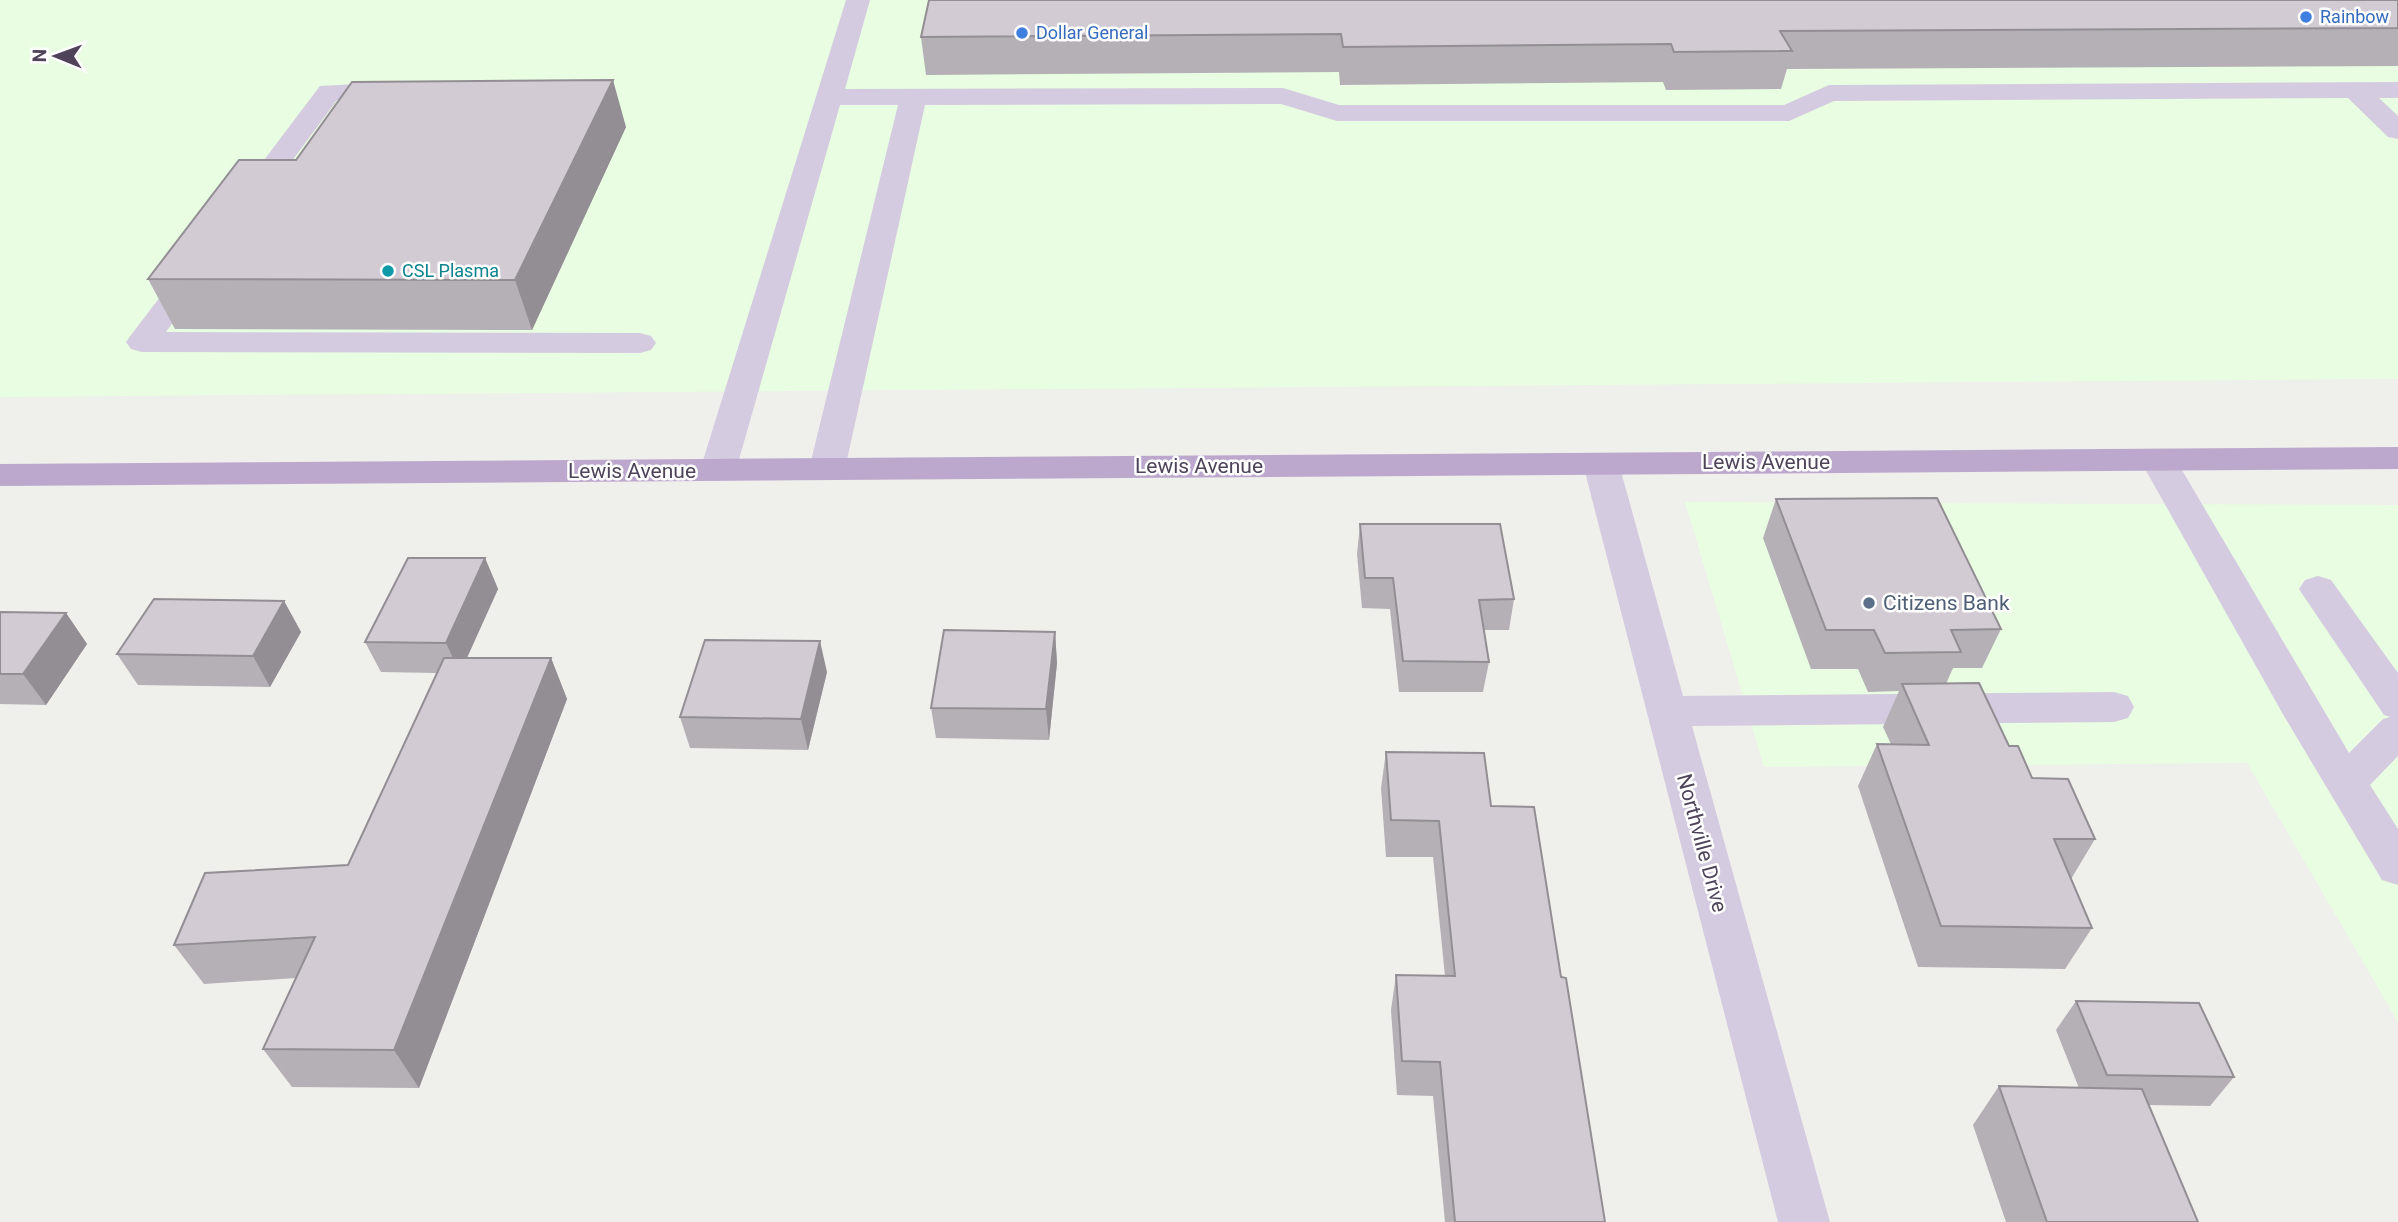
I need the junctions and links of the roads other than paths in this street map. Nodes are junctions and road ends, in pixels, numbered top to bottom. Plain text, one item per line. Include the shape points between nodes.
1 (858, 0) edge
2 (2356, 90) junction
3 (2398, 90) edge
4 (376, 91) edge
5 (829, 97) junction
6 (913, 97) junction
7 (2398, 131) edge
8 (640, 343) dead end
9 (2398, 458) edge
10 (2158, 460) junction
11 (1601, 464) junction
12 (827, 469) junction
13 (718, 470) junction
14 (0, 475) edge
15 (2318, 589) dead end
16 (2398, 704) edge
17 (2114, 707) dead end
18 (1667, 712) junction
19 (2398, 730) edge
20 (2346, 783) junction
21 (2396, 860) edge
22 (1804, 1222) edge

1 - 5 street
2 - 3 street
2 - 6 street via 1829,93 1789,113 1337,113 1283,96
2 - 7 street
4 - 8 street via 329,92 142,342
5 - 6 street
5 - 13 street
6 - 12 street
9 - 10 main road, Lewis Avenue
10 - 11 main road, Lewis Avenue
10 - 20 street
11 - 12 main road, Lewis Avenue
11 - 18 street, Northville Drive
12 - 13 main road, Lewis Avenue
13 - 14 main road, Lewis Avenue
15 - 16 street
17 - 18 street
18 - 22 street, Northville Drive
19 - 20 street
20 - 21 street

